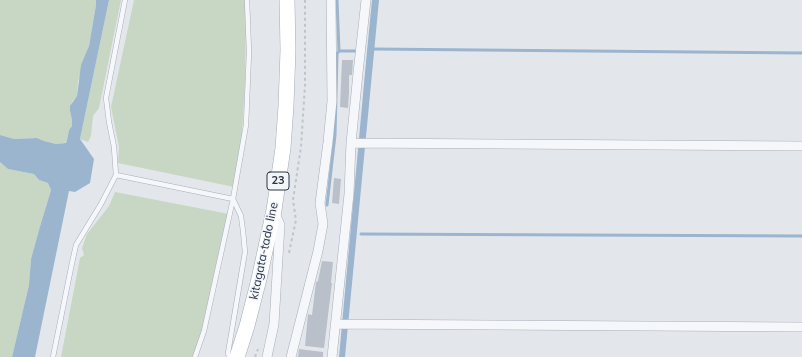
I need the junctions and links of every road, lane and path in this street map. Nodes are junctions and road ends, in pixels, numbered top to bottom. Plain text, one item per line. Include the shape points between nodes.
1 (125, 0) edge
2 (247, 0) edge
3 (287, 0) edge
4 (305, 0) edge
5 (331, 0) edge
6 (366, 0) edge
7 (354, 143) junction
8 (802, 146) edge
9 (116, 176) junction
10 (233, 199) junction
11 (274, 210) junction
12 (288, 255) dead end
13 (337, 324) junction
14 (802, 327) edge
15 (258, 350) dead end
16 (53, 357) edge
17 (195, 357) edge
18 (228, 357) edge
19 (237, 357) edge
20 (255, 357) edge
21 (267, 357) edge
22 (291, 357) edge
23 (332, 357) edge

1 - 9 lane via 106,98
2 - 10 lane via 249,52 246,124
3 - 11 main road, kitagata-tado line / 23 via 286,106
4 - 12 path via 305,85 301,147 293,200 296,220
5 - 22 street via 332,101 320,203 324,224
6 - 7 street
7 - 8 street
7 - 13 street
9 - 10 lane
9 - 16 lane via 76,245
10 - 17 lane via 204,331
10 - 18 lane via 241,216 245,252
11 - 19 main road, kitagata-tado line / 23 via 260,279
11 - 21 street via 280,225 274,324
13 - 14 street
13 - 23 street
15 - 20 path

